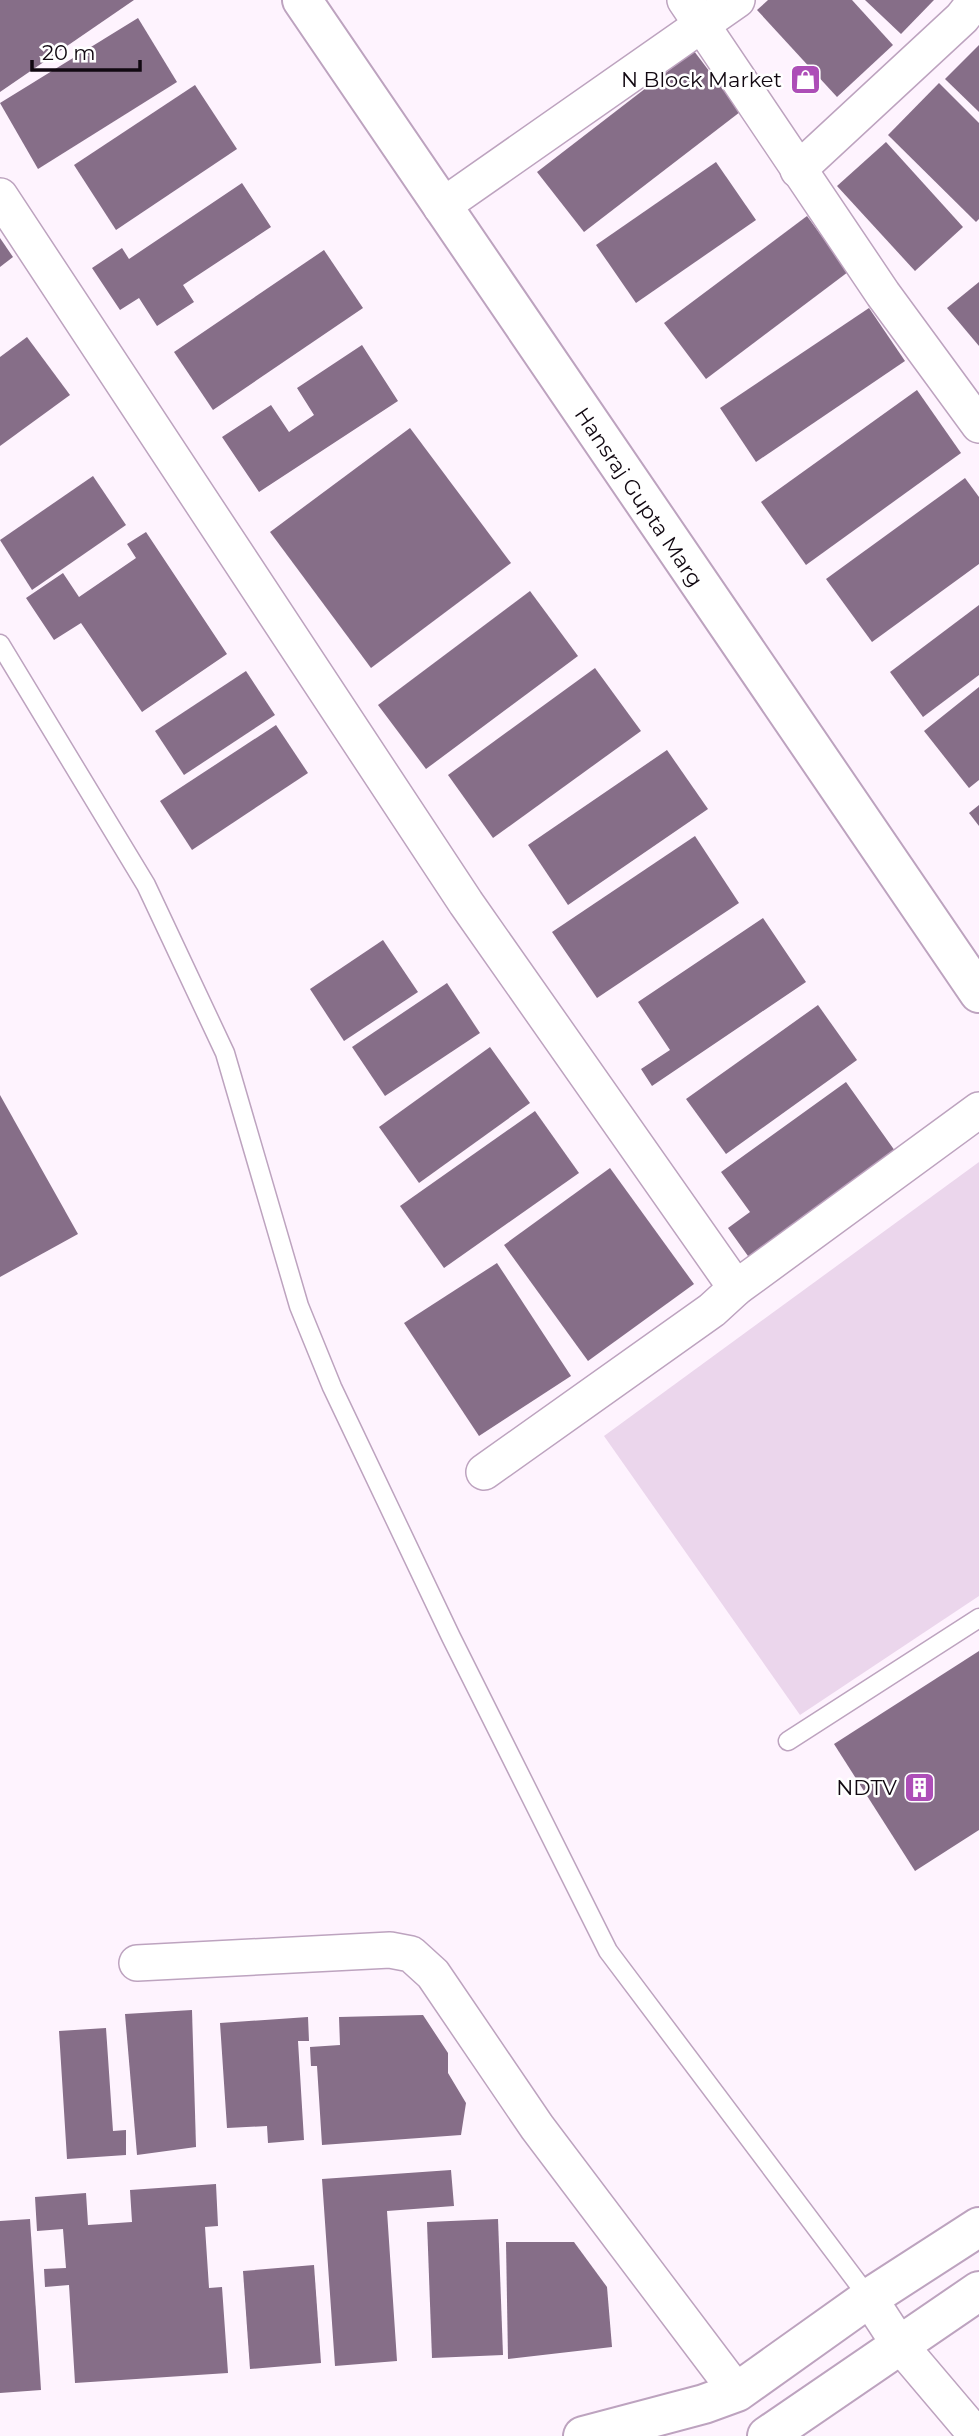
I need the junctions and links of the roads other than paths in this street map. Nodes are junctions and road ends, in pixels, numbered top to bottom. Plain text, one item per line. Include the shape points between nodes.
1 (302, 0) edge
2 (737, 0) edge
3 (976, 0) edge
4 (693, 13) edge
5 (798, 170) junction
6 (0, 196) edge
7 (441, 207) junction
8 (979, 425) edge
9 (0, 644) edge
10 (979, 993) edge
11 (979, 1110) edge
12 (737, 1288) junction
13 (484, 1472) dead end
14 (979, 1618) edge
15 (788, 1741) dead end
16 (137, 1963) dead end
17 (979, 2227) edge
18 (979, 2291) edge
19 (869, 2298) junction
20 (899, 2344) junction
21 (737, 2392) junction
22 (626, 2431) edge
23 (583, 2436) edge
24 (767, 2436) edge
25 (977, 2436) edge

1 - 7 street, Hansraj Gupta Marg
2 - 4 street
3 - 5 street
4 - 5 street
4 - 7 street
5 - 8 street
6 - 12 street via 466,903
7 - 10 street, Hansraj Gupta Marg
9 - 19 lane via 146,885 219,1041 299,1306 332,1387 608,1951
11 - 12 street
12 - 13 street
14 - 15 lane
16 - 21 street via 390,1950 411,1954 433,1974 537,2127
17 - 19 street
18 - 20 street
19 - 20 street
19 - 21 street
20 - 24 street
20 - 25 street
21 - 22 street
22 - 23 street

